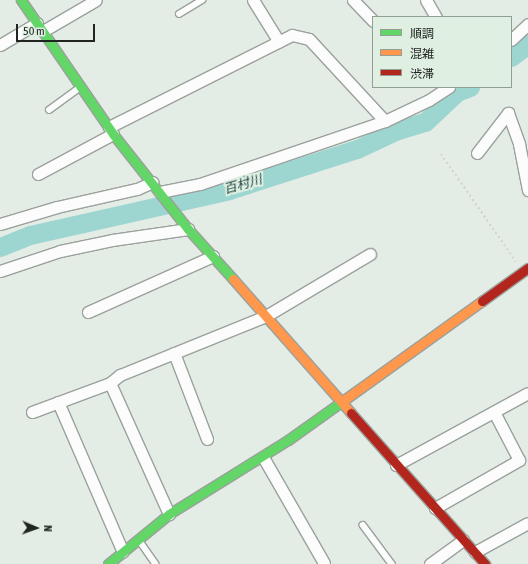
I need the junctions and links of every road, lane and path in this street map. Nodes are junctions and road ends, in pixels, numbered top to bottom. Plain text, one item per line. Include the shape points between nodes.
1 (21, 0) edge
2 (96, 0) edge
3 (202, 0) edge
4 (253, 0) edge
5 (353, 0) edge
6 (426, 0) edge
7 (179, 14) dead end
8 (435, 16) edge
9 (372, 20) edge
10 (528, 24) edge
11 (40, 27) junction
12 (512, 39) edge
13 (279, 42) junction
14 (0, 45) edge
15 (81, 87) junction
16 (447, 88) edge
17 (49, 110) dead end
18 (385, 121) junction
19 (111, 130) junction
20 (477, 153) dead end
21 (441, 154) dead end
22 (38, 174) dead end
23 (153, 182) junction
24 (528, 190) edge
25 (162, 195) junction
26 (0, 224) edge
27 (188, 229) junction
28 (370, 254) dead end
29 (213, 256) junction
30 (525, 270) edge
31 (0, 271) edge
32 (88, 312) dead end
33 (266, 316) junction
34 (174, 353) junction
35 (110, 383) junction
36 (528, 393) edge
37 (58, 402) junction
38 (343, 402) junction
39 (32, 412) dead end
40 (494, 412) junction
41 (207, 439) dead end
42 (263, 457) junction
43 (396, 465) junction
44 (435, 508) junction
45 (169, 514) junction
46 (528, 523) edge
47 (363, 525) dead end
48 (139, 540) junction
49 (463, 540) junction
50 (123, 552) junction
51 (474, 552) junction
52 (324, 563) dead end
53 (108, 564) edge
54 (156, 564) edge
55 (392, 564) edge
56 (430, 564) edge
57 (485, 564) edge

1 - 11 street
2 - 11 street
3 - 7 lane
4 - 13 street
5 - 9 street
6 - 8 street
10 - 12 street
11 - 14 street
11 - 15 street
13 - 18 street via 292,35 309,39
13 - 19 street
15 - 17 lane
15 - 19 street
16 - 18 street
18 - 25 street
19 - 22 street
19 - 23 street
20 - 24 street via 508,112 519,144
21 - 30 path
23 - 25 street
23 - 26 street via 137,189 57,207
25 - 27 street
27 - 29 street
27 - 31 street via 75,248
28 - 33 street
29 - 32 street
29 - 33 street
30 - 38 street
33 - 34 street
33 - 38 street
34 - 35 street via 120,375
34 - 41 street
35 - 37 street
35 - 45 street
36 - 40 street
37 - 39 street
37 - 50 street
38 - 42 street
38 - 43 street
40 - 43 street
40 - 44 street via 519,460
42 - 45 street
42 - 52 street
43 - 44 street
44 - 49 street
45 - 48 street
46 - 51 street
47 - 55 lane
48 - 50 street
48 - 54 lane
49 - 51 street
49 - 56 street
50 - 53 street
51 - 57 street

